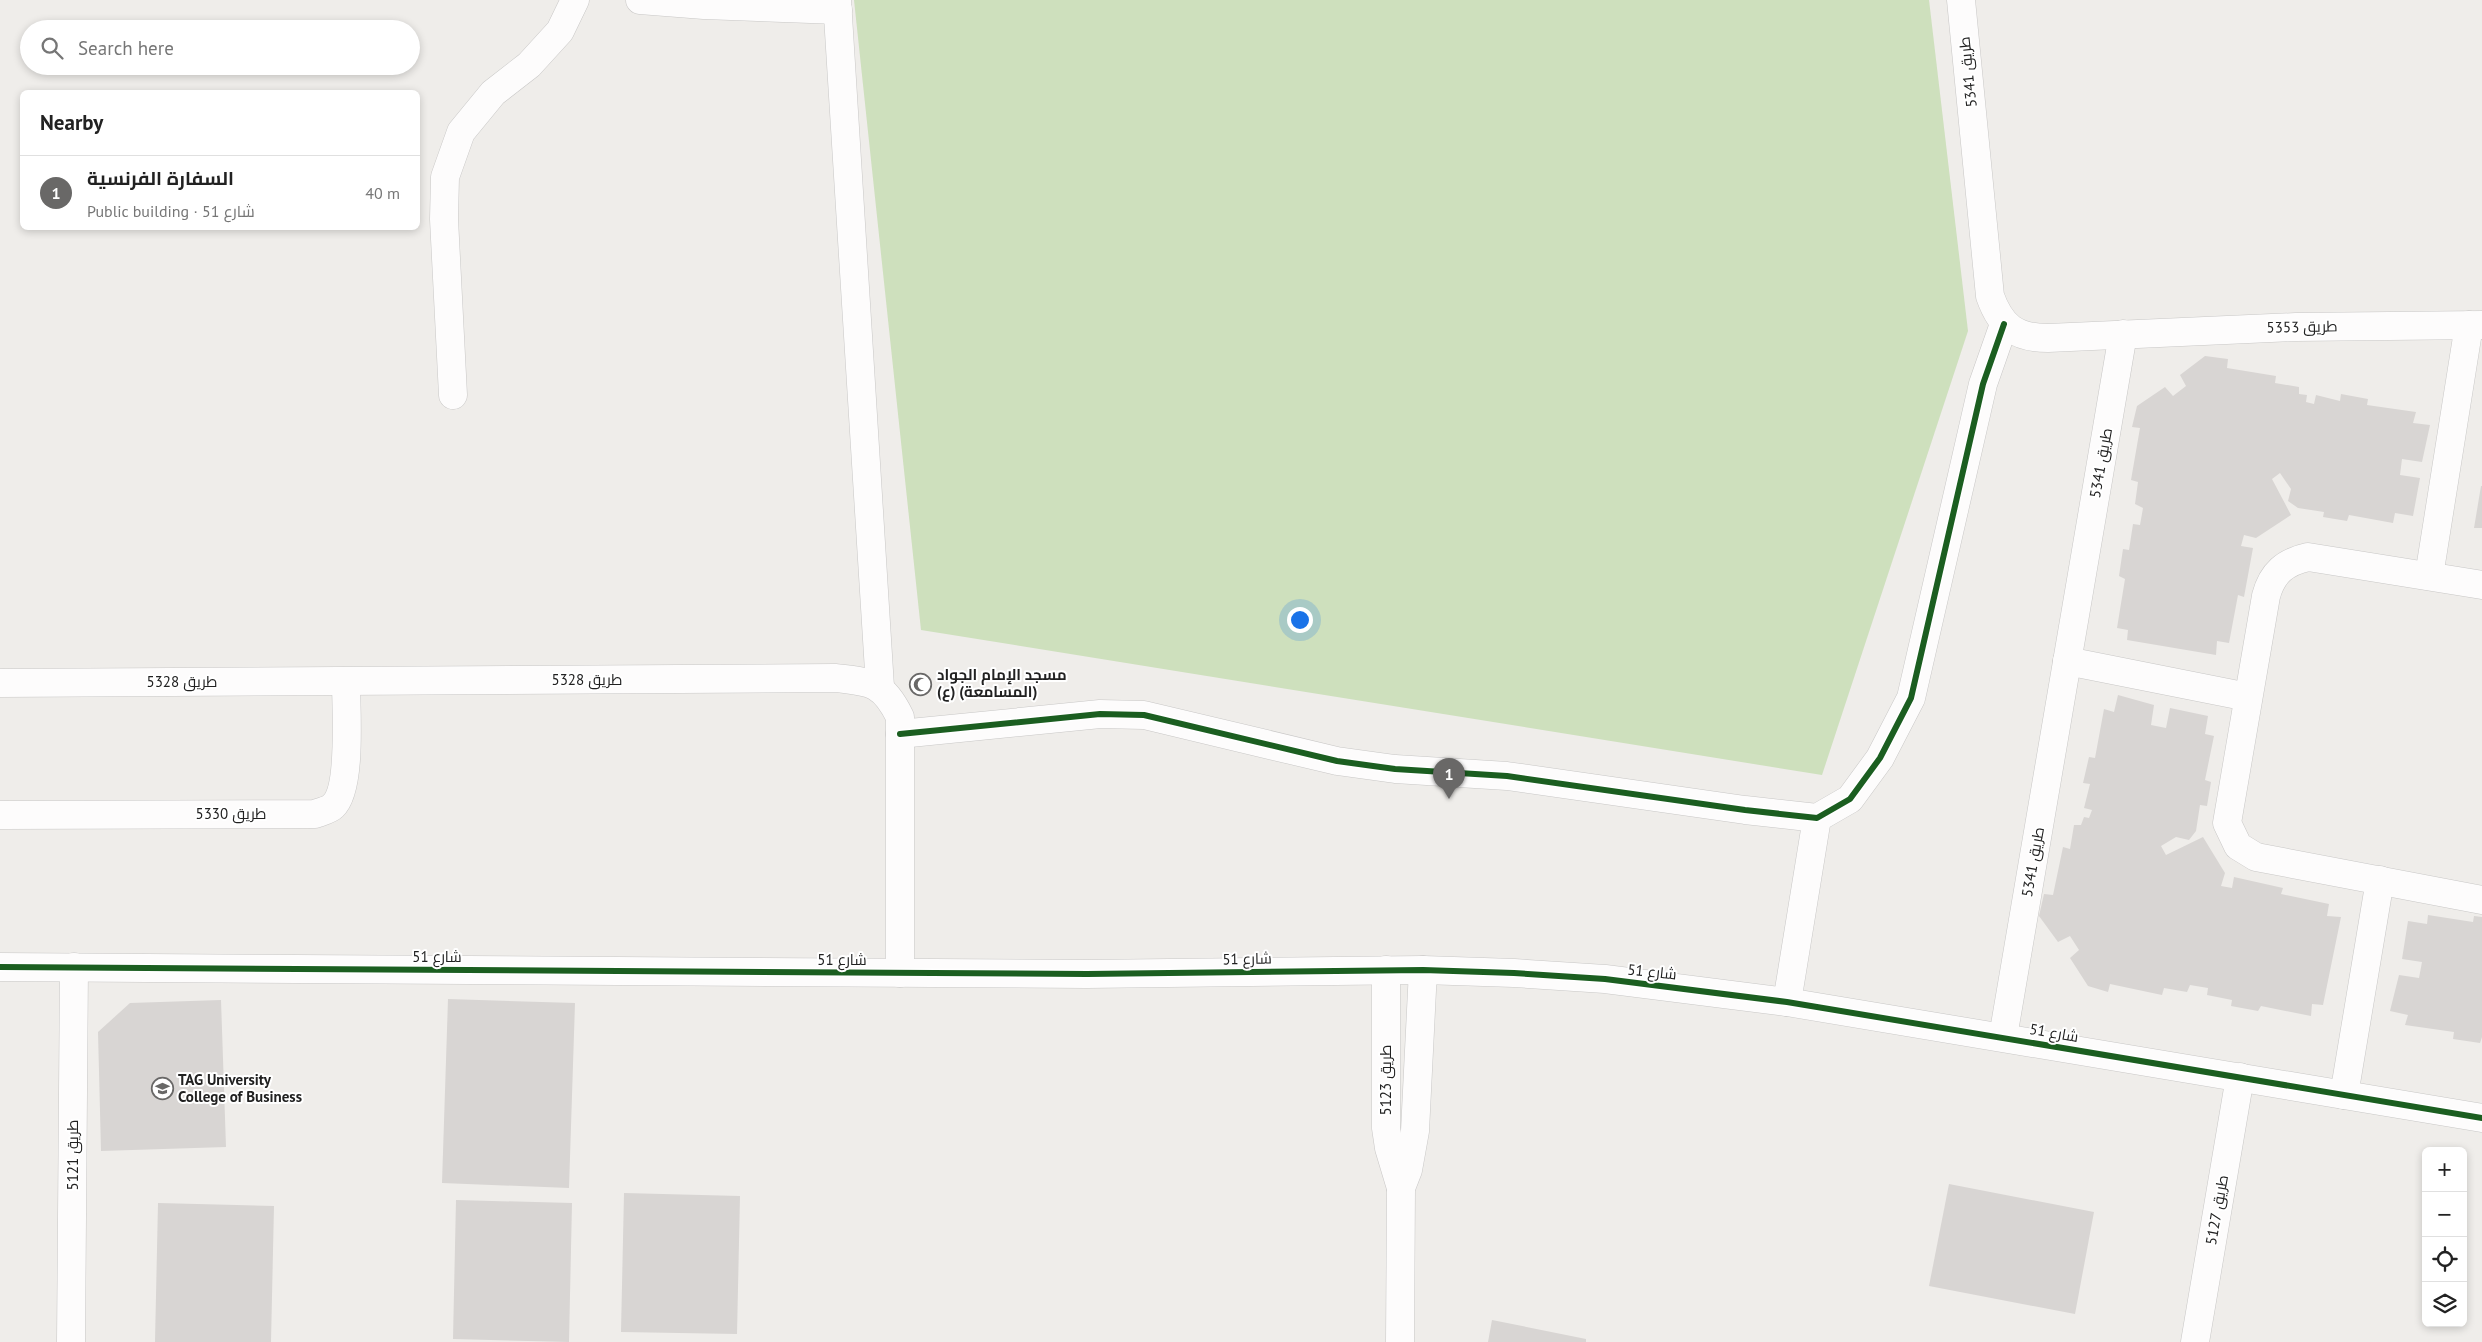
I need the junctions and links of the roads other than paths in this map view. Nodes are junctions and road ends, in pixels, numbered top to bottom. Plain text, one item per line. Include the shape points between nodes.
1 (575, 0) edge
2 (640, 0) edge
3 (1961, 0) edge
4 (837, 5) edge
5 (2004, 324) junction
6 (2476, 325) edge
7 (2123, 334) junction
8 (453, 395) dead end
9 (2429, 576) junction
10 (2482, 585) edge
11 (2067, 661) junction
12 (346, 682) junction
13 (0, 683) edge
14 (880, 687) junction
15 (2248, 697) junction
16 (900, 734) junction
17 (0, 815) edge
18 (1817, 818) junction
19 (2380, 880) junction
20 (2482, 900) edge
21 (0, 967) edge
22 (74, 967) junction
23 (1386, 970) junction
24 (1423, 970) junction
25 (900, 973) junction
26 (1787, 1002) junction
27 (2003, 1037) junction
28 (2240, 1077) junction
29 (2344, 1095) junction
30 (2482, 1118) edge
31 (1401, 1188) junction
32 (71, 1342) edge
33 (1400, 1342) edge
34 (2195, 1342) edge

1 - 8 street via 560,30 529,65 493,93 461,132 445,177 444,219
2 - 4 street via 704,5
3 - 5 street, طريق 5341 via 1990,296
4 - 14 street
5 - 7 street via 2016,333 2032,338
5 - 18 street via 1983,384 1911,698 1880,758 1850,800
6 - 7 street, طريق 5353 via 2296,327
6 - 9 street
7 - 11 street, طريق 5341
9 - 10 street
9 - 15 street via 2308,557 2284,565 2269,584
11 - 15 street
11 - 27 street, طريق 5341
12 - 13 street, طريق 5328
12 - 14 street, طريق 5328 via 835,678
12 - 17 street, طريق 5330 via 346,776 342,792 333,806 315,814
14 - 16 street via 892,700 900,717
15 - 19 street via 2227,823 2238,846 2256,857
16 - 18 street via 1100,714 1144,716 1337,761 1395,769 1507,776
16 - 25 street
18 - 26 street
19 - 20 street
19 - 29 street
21 - 22 street, شارع 51
22 - 25 street, شارع 51
22 - 32 street, طريق 5121
23 - 24 street, شارع 51
23 - 25 street, شارع 51
23 - 31 street, طريق 5123 via 1386,1128
24 - 26 street, شارع 51 via 1605,979
24 - 31 street, طريق 5123 via 1415,1131
26 - 27 street, شارع 51
27 - 28 street, شارع 51
28 - 29 street, شارع 51
28 - 34 street, طريق 5127
29 - 30 street, شارع 51
31 - 33 street, طريق 5123

